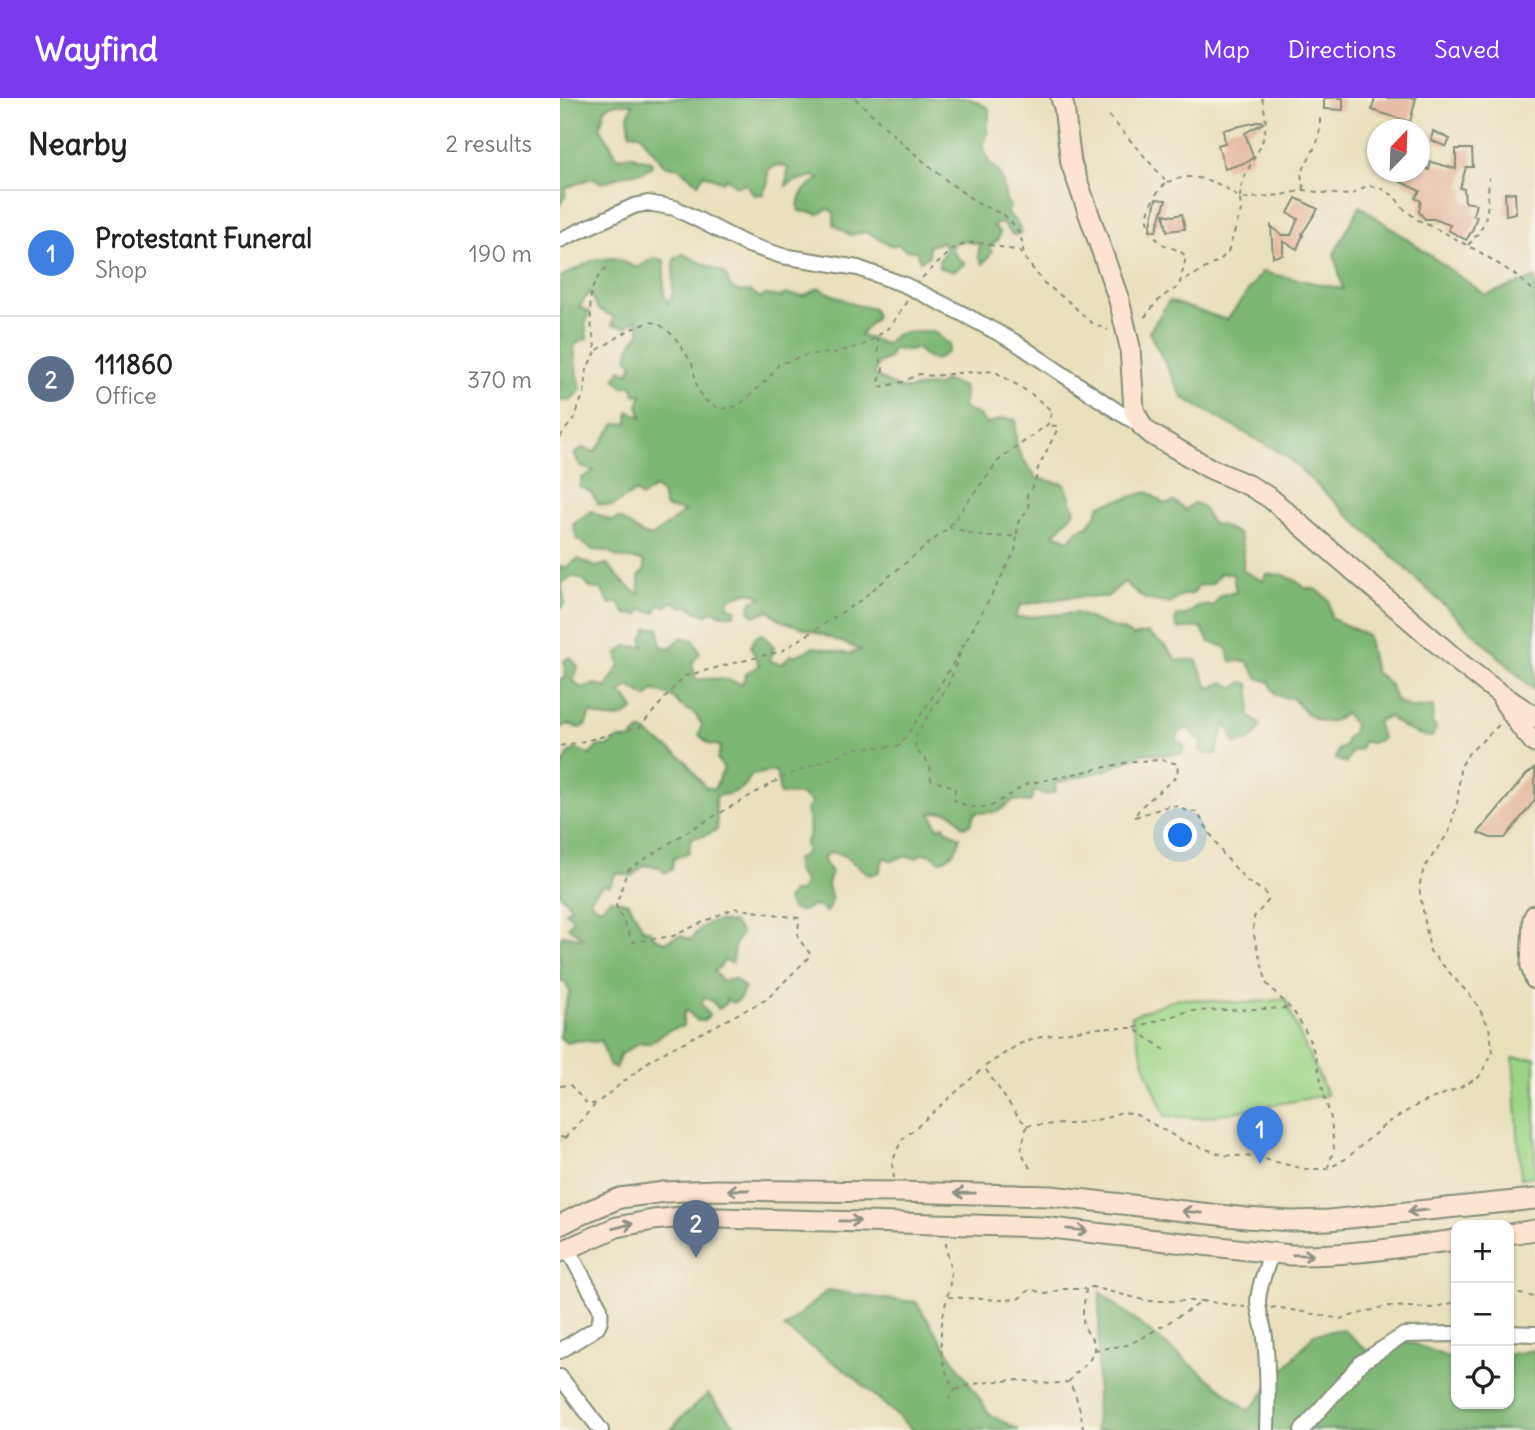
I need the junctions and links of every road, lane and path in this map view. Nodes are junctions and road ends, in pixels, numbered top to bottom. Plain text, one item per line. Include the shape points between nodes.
1 (855, 98) edge
2 (1061, 98) edge
3 (1262, 98) edge
4 (1320, 114) dead end
5 (1108, 116) dead end
6 (1489, 177) dead end
7 (1167, 182) junction
8 (1304, 190) junction
9 (1240, 199) junction
10 (560, 240) edge
11 (1467, 246) junction
12 (1024, 258) junction
13 (606, 268) dead end
14 (919, 282) dead end
15 (1181, 282) junction
16 (1535, 292) edge
17 (907, 300) dead end
18 (1128, 335) junction
19 (878, 336) junction
20 (596, 351) junction
21 (1048, 424) junction
22 (1142, 426) junction
23 (560, 437) edge
24 (948, 527) junction
25 (1017, 536) junction
26 (963, 647) junction
27 (1499, 693) junction
28 (1512, 713) junction
29 (1535, 717) edge
30 (1535, 743) edge
31 (560, 746) edge
32 (1535, 915) edge
33 (1535, 979) edge
34 (1290, 1008) junction
35 (1133, 1028) junction
36 (1165, 1050) dead end
37 (984, 1067) junction
38 (560, 1086) edge
39 (597, 1103) junction
40 (1027, 1125) junction
41 (560, 1139) edge
42 (1030, 1168) dead end
43 (1328, 1168) junction
44 (896, 1192) junction
45 (1535, 1199) edge
46 (946, 1223) junction
47 (560, 1225) edge
48 (1535, 1230) edge
49 (1514, 1233) edge
50 (1451, 1241) edge
51 (564, 1250) edge
52 (1271, 1254) junction
53 (1086, 1289) junction
54 (1514, 1293) edge
55 (947, 1297) junction
56 (1535, 1297) edge
57 (1204, 1301) junction
58 (1451, 1303) edge
59 (1258, 1310) junction
60 (1514, 1333) edge
61 (1451, 1334) edge
62 (1535, 1334) edge
63 (1094, 1350) junction
64 (560, 1351) edge
65 (560, 1377) edge
66 (1069, 1382) junction
67 (955, 1390) junction
68 (949, 1399) dead end
69 (601, 1430) edge
70 (1083, 1430) edge
71 (1267, 1430) edge
72 (1303, 1430) edge

1 - 12 path via 951,184 1017,227
2 - 18 main road via 1071,163
3 - 9 path via 1266,130 1240,187
4 - 8 path via 1317,143 1301,174
5 - 7 path
6 - 11 path via 1484,225
7 - 9 path via 1187,177 1215,182
7 - 15 path via 1152,200 1147,223 1157,239 1186,257
8 - 9 path
8 - 11 path via 1351,195 1366,186 1379,187 1418,220
9 - 15 path via 1241,211 1228,252
10 - 22 street via 634,206 675,208 746,244 782,256 858,268 905,285 1015,342
11 - 16 path
12 - 14 path via 1019,251 976,242 955,247
12 - 18 path via 1044,283 1093,324
13 - 20 path via 590,296
15 - 18 path via 1157,300
17 - 19 path via 891,326
18 - 22 main road via 1134,410
19 - 20 path via 861,346 779,364 738,406 720,409 703,399 692,363 674,336 659,324 631,329
19 - 21 path via 883,369 880,387 919,374 994,371 1052,411
20 - 23 path via 575,417
21 - 24 path via 999,460
21 - 25 path via 1057,430 1027,495 1029,509 1018,522
22 - 27 main road via 1209,468 1270,498
24 - 25 path via 985,537
24 - 31 path via 858,602 782,651 684,676 639,727
25 - 26 path via 1015,551
26 - 34 path via 948,685 917,733 915,748 930,764 931,779 955,787 954,800 969,807 990,807 1027,784 1134,761 1178,764 1177,776 1134,817 1172,805 1197,812 1223,853 1247,881 1265,892 1268,901 1254,917 1253,932 1267,984
26 - 39 path via 899,746 856,748 783,777 626,871 616,906 634,942 673,936 734,908 799,918 798,938 811,955 767,999 653,1058
27 - 28 main road
27 - 29 main road
28 - 30 main road
28 - 43 path via 1468,754 1449,832 1424,868 1419,887 1430,951 1475,1001 1489,1027 1493,1052 1479,1077 1387,1123 1347,1158
32 - 33 main road via 1531,966
34 - 35 path via 1189,1011
34 - 43 path via 1315,1054 1331,1119 1334,1149
35 - 36 path
35 - 37 path via 1093,1028 1041,1037 1019,1044
37 - 40 path
37 - 44 path via 901,1141 892,1163
38 - 39 path via 570,1085 588,1105
39 - 41 path
40 - 42 path via 1021,1151
40 - 43 path via 1072,1124 1121,1112 1135,1114 1182,1141 1223,1155 1256,1157 1305,1169
45 -> 44 main road via 1291,1221 1051,1196
44 -> 47 main road via 664,1192 620,1199
51 -> 46 main road via 617,1227 683,1217
46 -> 52 main road via 1076,1230
46 - 55 path via 951,1270
48 - 49 main road
52 -> 50 main road via 1319,1256
51 - 64 street via 601,1316 596,1328
52 - 59 street
53 - 55 path via 1046,1294 1031,1289 1018,1298 1002,1300
53 - 57 path via 1148,1301
53 - 63 path via 1084,1327 1095,1343
54 - 56 path
55 - 67 path via 940,1343
57 - 59 path
57 - 63 path via 1135,1342
58 - 59 path via 1431,1308 1387,1306 1340,1319 1276,1307
59 - 71 street via 1265,1334
60 - 62 street
61 - 72 street via 1404,1335 1362,1362
63 - 66 path
65 - 69 street
66 - 67 path via 998,1381
66 - 70 path
67 - 68 path

